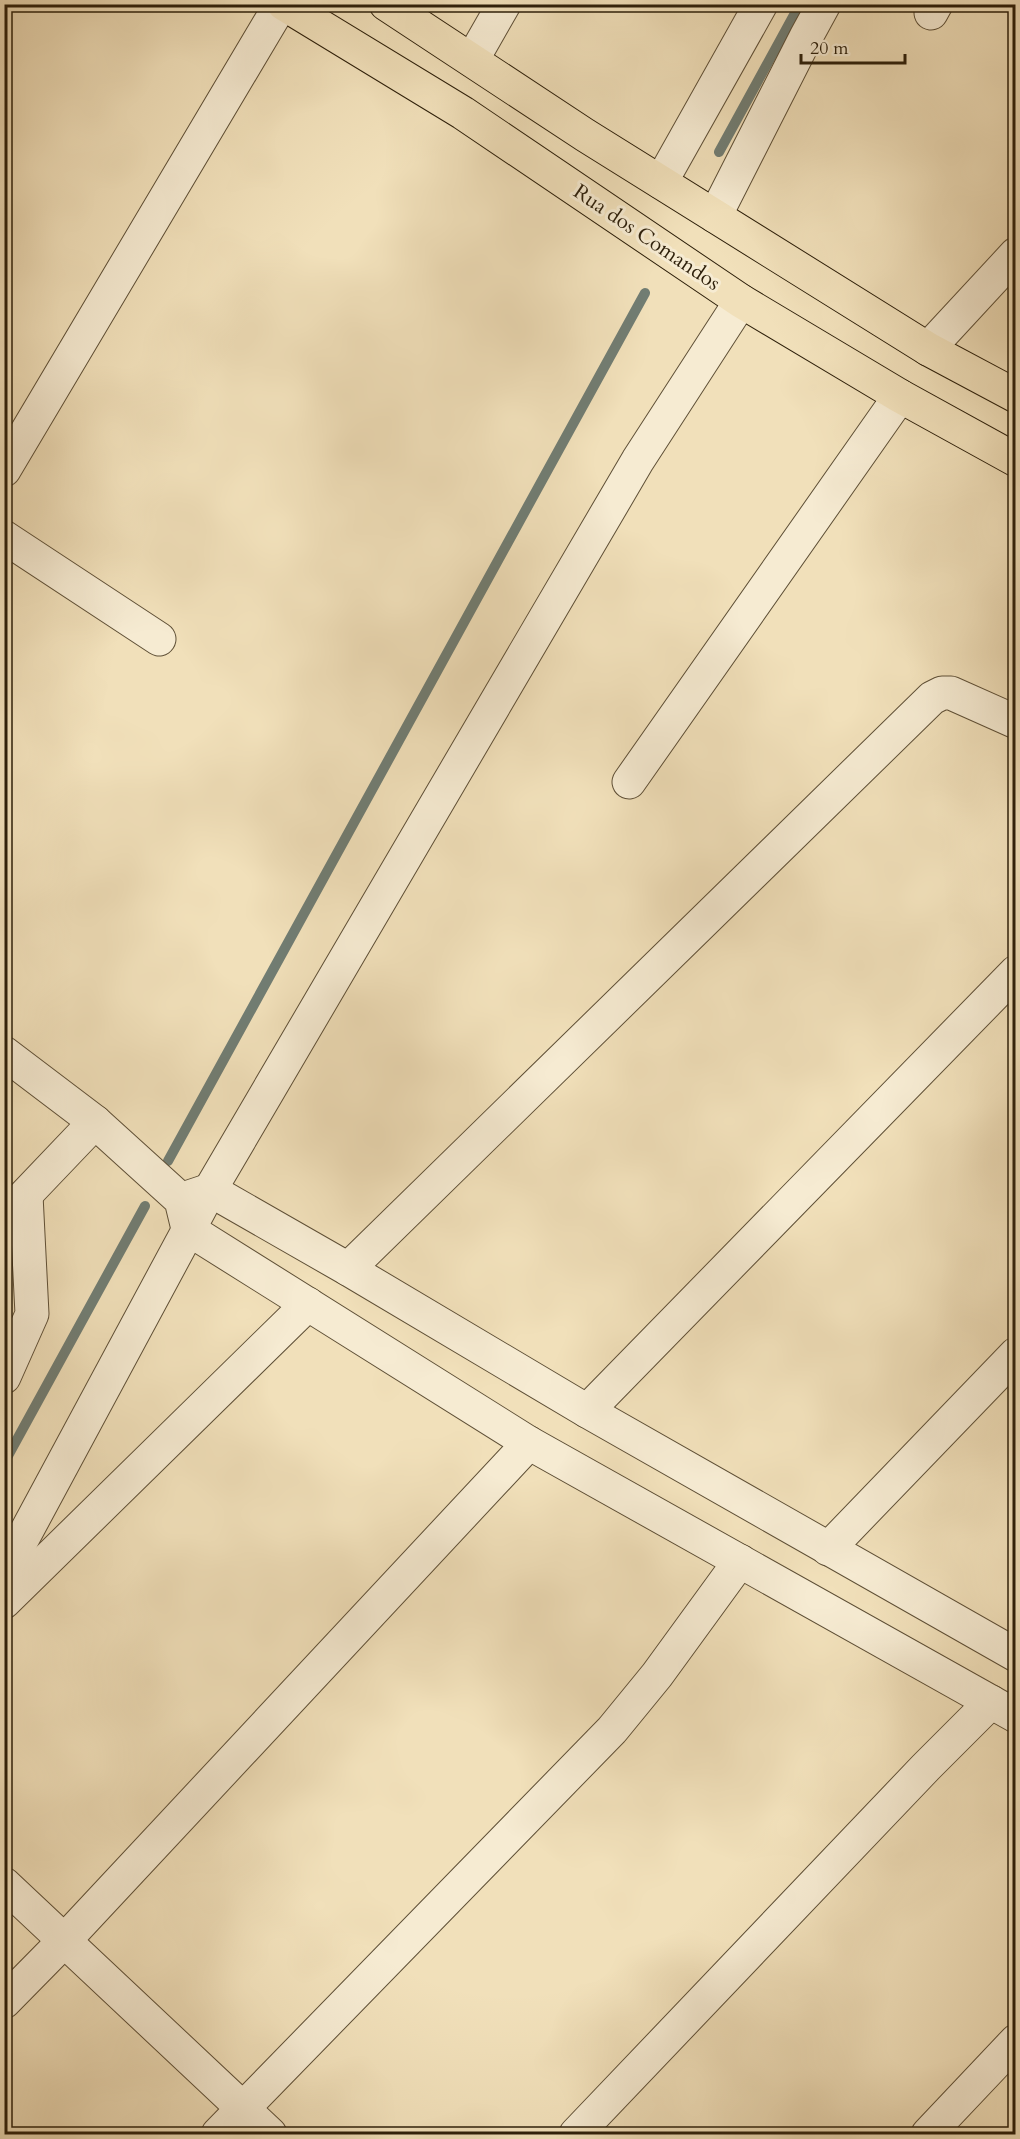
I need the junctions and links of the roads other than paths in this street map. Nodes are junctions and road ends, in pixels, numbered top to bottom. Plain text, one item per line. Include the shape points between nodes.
1 (282, 4) edge
2 (386, 4) edge
3 (504, 4) edge
4 (761, 4) edge
5 (824, 4) edge
6 (472, 60) junction
7 (661, 182) junction
8 (715, 216) junction
9 (1016, 254) edge
10 (741, 301) junction
11 (928, 349) junction
12 (900, 396) junction
13 (1016, 396) edge
14 (1016, 460) edge
15 (4, 470) edge
16 (4, 537) edge
17 (159, 639) dead end
18 (1016, 722) edge
19 (629, 782) dead end
20 (1016, 972) edge
21 (4, 1053) edge
22 (95, 1122) junction
23 (15, 1206) edge
24 (193, 1206) junction
25 (348, 1269) junction
26 (308, 1304) junction
27 (1016, 1354) edge
28 (4, 1377) edge
29 (587, 1411) junction
30 (529, 1443) junction
31 (828, 1549) junction
32 (740, 1561) junction
33 (4, 1573) edge
34 (4, 1602) edge
35 (1016, 1655) edge
36 (1003, 1709) edge
37 (4, 1884) edge
38 (64, 1941) junction
39 (4, 2002) edge
40 (1016, 2041) edge
41 (243, 2108) junction
42 (218, 2134) edge
43 (270, 2134) edge
44 (576, 2134) edge
45 (928, 2134) edge

1 - 10 main road, Rua dos Comandos via 463,113
1 - 15 street
2 - 6 main road
3 - 6 street
4 - 7 street
5 - 8 street
6 - 7 main road
7 - 8 main road
8 - 11 main road
9 - 11 street
10 - 12 main road, Rua dos Comandos
10 - 24 street via 638,460
11 - 13 main road
12 - 14 main road, Rua dos Comandos
12 - 19 street
16 - 17 street
18 - 25 street via 951,693 932,698
20 - 29 street
21 - 22 street
22 - 23 street
22 - 24 street
23 - 28 street via 32,1314
24 - 25 street
24 - 26 street via 250,1270
24 - 33 street
25 - 29 street
26 - 30 street
26 - 34 street
27 - 31 street
29 - 31 street
30 - 32 street
30 - 38 street
31 - 35 street
32 - 36 street
32 - 41 street via 612,1730
36 - 44 street via 926,1767
37 - 38 street
38 - 39 street
38 - 41 street
40 - 45 street
41 - 42 street
41 - 43 street

